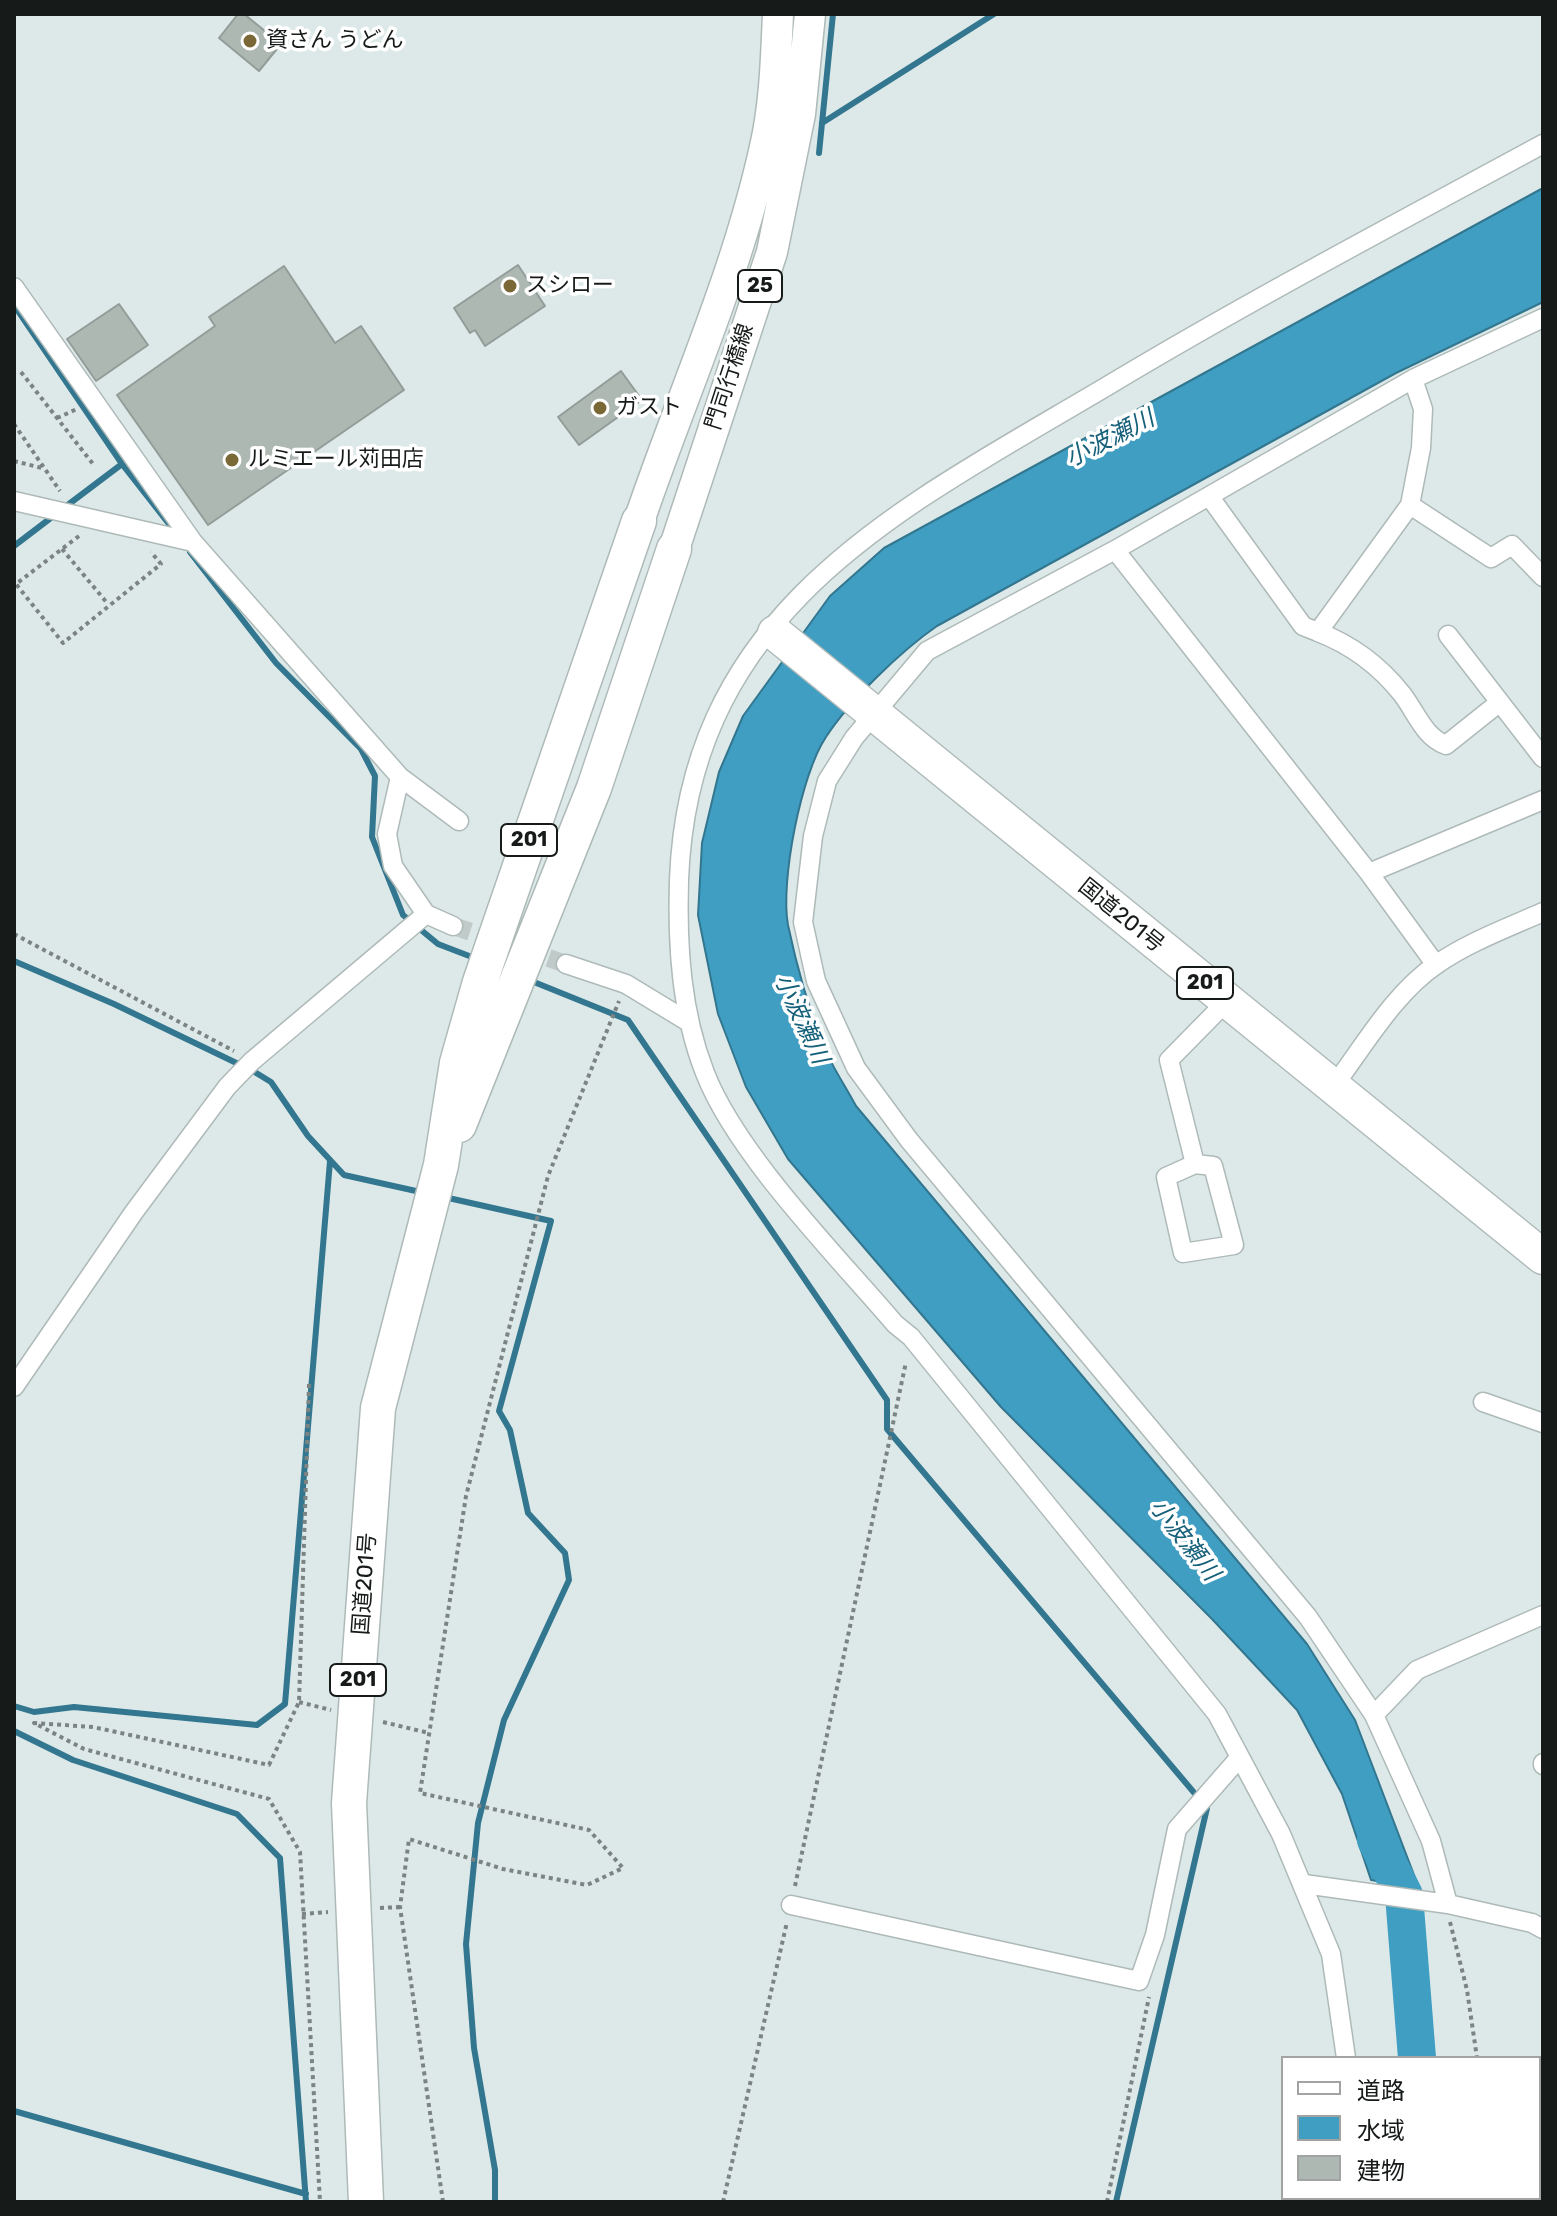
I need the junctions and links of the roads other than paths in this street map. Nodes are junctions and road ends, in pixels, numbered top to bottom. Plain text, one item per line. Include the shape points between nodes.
1 (778, 14) edge
2 (810, 14) edge
3 (1543, 144) edge
4 (14, 287) edge
5 (1543, 318) edge
6 (1413, 379) junction
7 (1209, 496) junction
8 (14, 501) edge
9 (1410, 505) junction
10 (639, 521) joint
11 (193, 542) junction
12 (674, 549) joint
13 (1115, 550) junction
14 (1543, 577) edge
15 (1318, 632) junction
16 (775, 633) dead end
17 (1448, 635) dead end
18 (1500, 702) junction
19 (870, 713) junction
20 (1543, 758) edge
21 (400, 777) junction
22 (1543, 800) edge
23 (459, 821) dead end
24 (1369, 873) junction
25 (1543, 912) edge
26 (426, 914) junction
27 (453, 926) tunnel mouth
28 (566, 964) tunnel mouth
29 (1436, 965) junction
30 (1227, 1001) junction
31 (687, 1021) junction
32 (1333, 1087) junction
33 (1195, 1164) junction
34 (441, 1165) junction
35 (1543, 1257) edge
36 (14, 1387) edge
37 (1483, 1402) dead end
38 (1543, 1423) edge
39 (1543, 1615) edge
40 (1374, 1715) junction
41 (1240, 1757) junction
42 (1304, 1884) junction
43 (1441, 1903) junction
44 (791, 1905) road end
45 (1543, 1929) edge
46 (1346, 2056) edge
47 (366, 2202) edge

1 - 10 main road, 門司行橋線 / 25 via 766,145 742,238
2 - 12 main road, 門司行橋線 / 25 via 800,114 772,252
3 - 31 street via 1218,320 938,486 865,534 815,579 769,628 745,665 714,718 692,777 680,843 677,922
4 - 11 street
5 - 6 street
6 - 7 street
6 - 9 street via 1423,409
7 - 13 street
7 - 15 street via 1303,626
8 - 11 street
9 - 14 street via 1491,558 1512,545
9 - 15 street
10 - 34 highway, 国道201号 / 201 via 480,982 457,1063
11 - 21 street
12 - 34 highway, 国道201号 / 201 via 594,788
13 - 19 street via 927,651
13 - 24 street
15 - 18 street via 1345,642 1377,666 1433,741 1446,745
16 - 19 highway, 国道201号 / 201
17 - 18 street
18 - 20 street
19 - 30 highway, 国道201号 / 201
19 - 40 street via 827,781 813,836 803,922 816,981 856,1068 909,1140 1308,1617
21 - 23 street
21 - 26 street via 389,845 393,866
22 - 24 street
24 - 29 street
25 - 29 street
26 - 27 street
26 - 36 street via 227,1087
28 - 31 street via 626,984
29 - 32 street via 1408,990
30 - 32 highway, 国道201号 / 201
30 - 33 street via 1169,1060
31 - 41 street via 706,1078 750,1151 911,1337 1217,1714
32 - 35 highway, 国道201号 / 201
33 - 33 street via 1166,1177 1183,1253 1234,1245 1213,1166
34 - 47 highway, 国道201号 / 201 via 378,1408 349,1803
37 - 38 street
39 - 40 street via 1417,1670
40 - 43 street via 1431,1841
41 - 42 street
41 - 44 street via 1177,1829 1155,1935 1139,1981
42 - 43 street
42 - 46 street via 1331,1954
43 - 45 street

